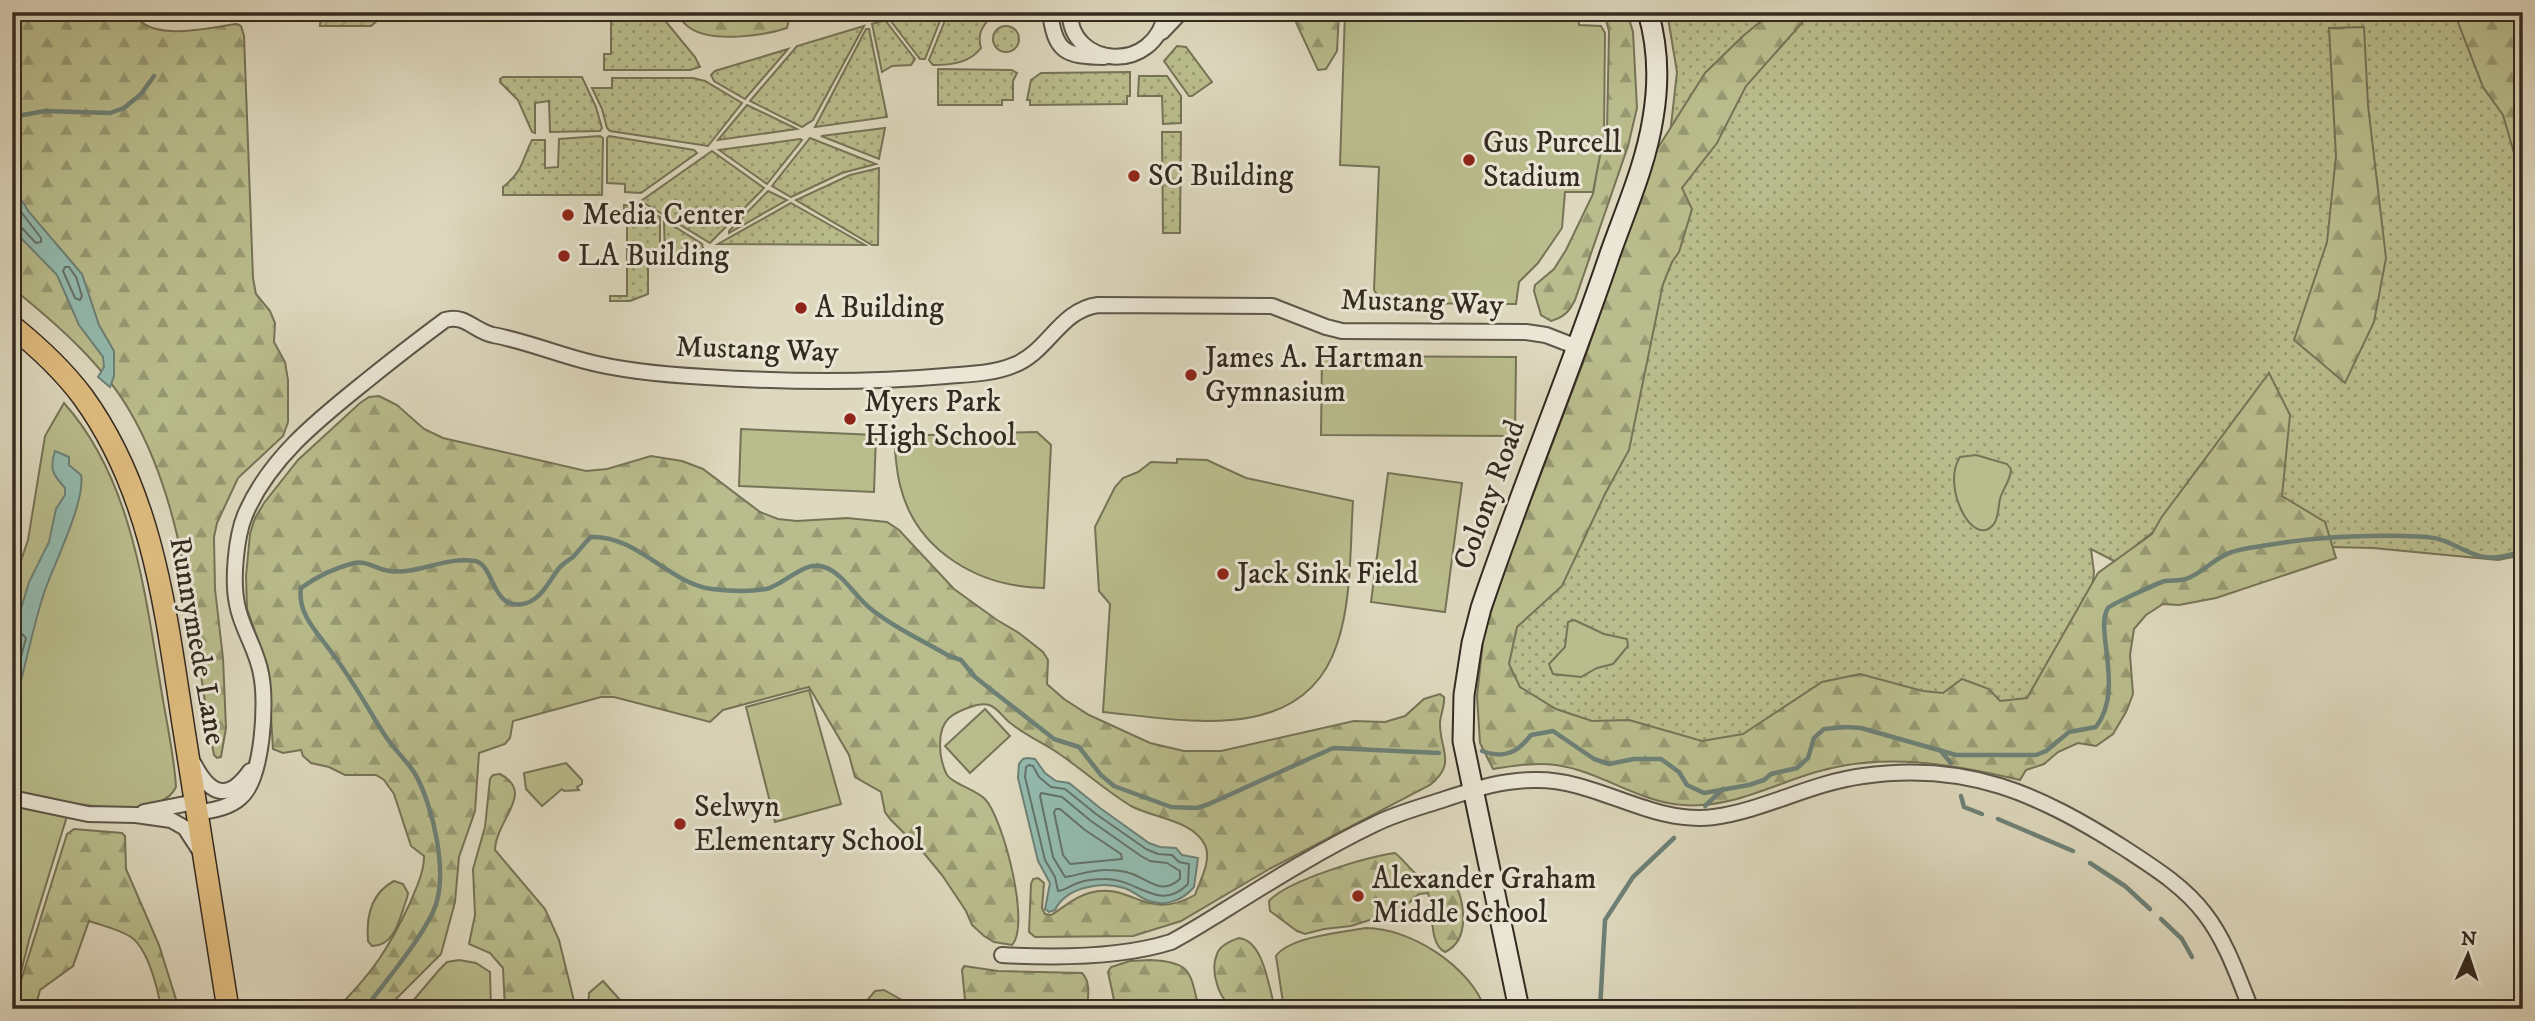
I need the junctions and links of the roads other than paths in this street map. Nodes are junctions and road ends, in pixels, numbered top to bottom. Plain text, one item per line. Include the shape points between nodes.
1 (1050, 12) edge
2 (1070, 12) edge
3 (1166, 12) edge
4 (1181, 12) edge
5 (1648, 12) edge
6 (1157, 38) junction
7 (1116, 57) junction
8 (12, 326) edge
9 (1577, 347) junction
10 (188, 751) junction
11 (257, 757) junction
12 (1473, 789) junction
13 (15, 799) edge
14 (196, 807) junction
15 (136, 815) junction
16 (206, 868) junction
17 (1002, 955) dead end
18 (228, 1009) edge
19 (1518, 1009) edge
20 (2251, 1009) edge

1 - 7 street via 1056,38 1068,53
2 - 7 street via 1075,33 1086,46 1100,55
3 - 6 street
4 - 6 street
5 - 9 street, Colony Road via 1657,80 1651,131
6 - 7 street via 1132,56
8 - 10 main road, Runnymede Lane via 82,396 128,477 159,579
9 - 11 street, Mustang Way via 1526,332 1342,331 1272,306 1098,304 1074,313 1036,351 1003,369 873,380 751,379 683,376 589,362 482,332 465,321 445,320 315,421 281,458 245,514 235,591 261,674 264,698
9 - 12 street, Colony Road via 1498,558 1472,643 1463,741
10 - 11 street via 205,783 221,791 240,783
10 - 14 main road, Runnymede Lane
11 - 14 street via 243,796 221,808
12 - 17 street via 1372,825 1171,942 1115,954
12 - 19 street, Colony Road
12 - 20 street via 1517,780 1559,781 1661,814 1701,818 1741,812 1824,783 1878,774 1948,775 2012,789 2083,822 2189,896 2217,933
13 - 15 street via 88,814
14 - 15 street via 163,807
14 - 16 main road, Runnymede Lane
15 - 16 street via 179,824 192,837
16 - 18 main road, Runnymede Lane

